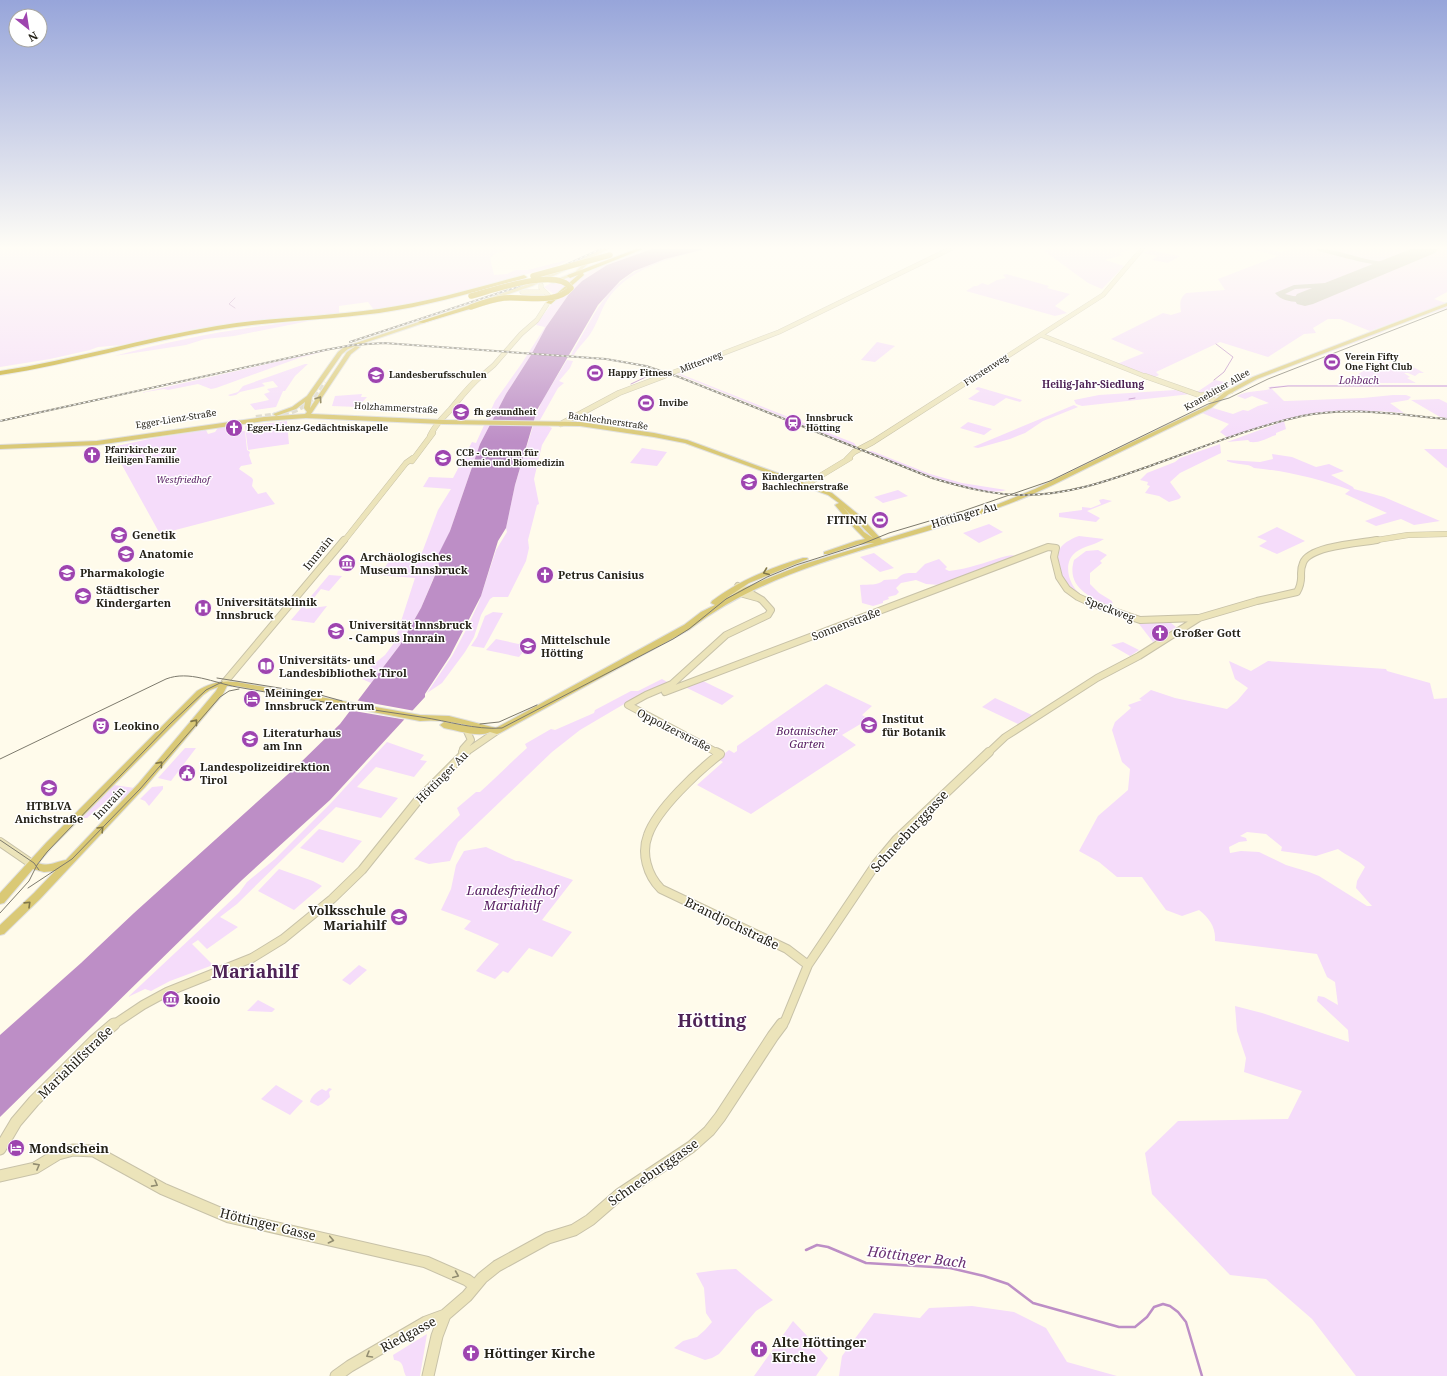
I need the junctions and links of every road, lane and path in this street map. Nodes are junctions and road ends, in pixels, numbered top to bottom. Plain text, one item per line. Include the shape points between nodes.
1 (357, 313) edge
2 (371, 313) edge
3 (447, 313) edge
4 (451, 313) edge
5 (457, 313) edge
6 (542, 313) edge
7 (818, 313) edge
8 (1075, 313) edge
9 (1423, 313) edge
10 (311, 318) junction
11 (421, 322) junction
12 (1041, 335) junction
13 (375, 340) junction
14 (140, 347) junction
15 (0, 373) edge
16 (0, 380) edge
17 (325, 382) tunnel mouth
18 (1233, 390) junction
19 (1199, 396) junction
20 (309, 397) junction
21 (1216, 401) junction
22 (276, 414) junction
23 (308, 414) junction
24 (256, 418) tunnel mouth
25 (441, 421) junction
26 (544, 423) joint
27 (565, 424) junction
28 (118, 441) junction
29 (45, 445) junction
30 (0, 447) edge
31 (805, 486) junction
32 (1001, 503) junction
33 (856, 527) junction
34 (1447, 534) edge
35 (875, 540) junction
36 (858, 542) junction
37 (1056, 548) joint
38 (737, 590) junction
39 (747, 590) junction
40 (758, 598) junction
41 (1199, 618) junction
42 (224, 683) junction
43 (631, 703) junction
44 (420, 718) junction
45 (466, 729) junction
46 (497, 731) junction
47 (463, 754) junction
48 (0, 842) edge
49 (74, 857) junction
50 (32, 864) junction
51 (655, 882) joint
52 (0, 900) edge
53 (0, 931) edge
54 (275, 944) joint
55 (808, 965) junction
56 (0, 1148) edge
57 (0, 1176) edge
58 (475, 1286) junction
59 (445, 1315) junction
60 (336, 1376) edge
61 (428, 1376) edge

1 - 10 highway, bridge
2 - 14 highway via 224,329
3 - 11 main road
4 - 11 highway, bridge
5 - 13 main road
6 - 25 street, Innrain via 494,365 467,388
7 - 27 street, Mitterweg via 779,332 636,386 601,402
8 - 12 street, Fürstenweg
9 - 18 main road, Kranebitter Allee via 1264,374
10 - 15 highway via 207,329
10 - 15 highway via 201,330 44,366
11 - 20 main road via 346,348
12 - 19 street
12 - 31 street, Fürstenweg via 873,442 862,452
13 - 17 main road via 347,351
23 -> 13 main road via 349,353
14 - 15 highway via 72,363
14 - 16 highway via 53,370
18 - 19 street
18 - 21 main road, Kranebitter Allee
19 - 21 street
20 - 22 main road via 294,408
20 - 23 main road
21 - 32 main road, Kranebitter Allee via 1079,471
22 - 23 main road, Egger-Lienz-Straße
22 - 29 main road, Egger-Lienz-Straße via 105,439
23 - 25 main road, Holzhammerstraße
23 - 28 main road, Egger-Lienz-Straße
24 - 28 main road, Egger-Lienz-Straße
25 - 26 main road, Holzhammerstraße
25 - 42 street, Innrain via 412,458 413,461 399,474
26 - 27 main road, Bachlechnerstraße
27 - 31 main road, Bachlechnerstraße via 673,441
28 - 29 main road, Egger-Lienz-Straße
29 - 30 main road, Egger-Lienz-Straße
31 - 33 main road, Bachlechnerstraße via 844,510
31 - 35 main road, Bachlechnerstraße via 830,494 840,501 853,512
32 - 35 main road, Höttinger Au
32 - 35 main road, Höttinger Au via 885,541
33 - 35 main road, Bachlechnerstraße
33 - 36 main road
34 - 41 street, Schneeburggasse via 1412,534 1318,550 1303,561 1302,583 1297,592
35 - 36 main road, Höttinger Au
35 - 39 main road, Höttinger Au via 801,566
36 -> 38 main road, Höttinger Au via 774,570
37 - 41 street, Speckweg via 1054,557 1059,577 1067,589 1093,604 1140,620
37 - 43 street, Sonnenstraße via 1045,547 653,697
38 - 39 main road, Höttinger Au
38 - 40 street
38 - 46 main road, Höttinger Au via 716,602 687,627
39 - 40 street
40 - 43 street via 770,607 766,616 726,635 674,683
41 - 55 street, Schneeburggasse via 1037,716 1005,737 972,766 896,840 876,864
42 - 44 main road
49 -> 42 main road, Innrain via 147,780 220,692
42 - 50 main road, Innrain via 207,688 192,701
43 - 51 street, Oppolzerstraße via 720,754 689,783 653,824 645,852 646,862
44 - 45 main road
44 - 46 main road via 463,722
45 - 46 main road
45 - 47 street via 471,740 463,749
46 - 47 street, Höttinger Au
47 - 54 street, Höttinger Au via 419,799 362,870 332,899
48 - 50 street
49 - 50 main road via 59,867 47,869
53 -> 49 main road, Innrain
50 - 52 main road, Innrain
51 - 55 street, Brandjochstraße via 664,890 787,949
54 - 56 street, Mariahilfstraße via 240,964 163,994 116,1023 94,1041 34,1101 16,1122
55 - 58 street, Schneeburggasse via 785,1022 709,1131 691,1147 620,1194 590,1220 574,1230 548,1238 497,1266
57 -> 58 street, Höttinger Gasse via 35,1168 58,1154 73,1150 94,1151 163,1189 229,1217 426,1262
58 - 59 street, Riedgasse
59 -> 60 street, Riedgasse via 426,1322
59 - 61 street via 437,1336

